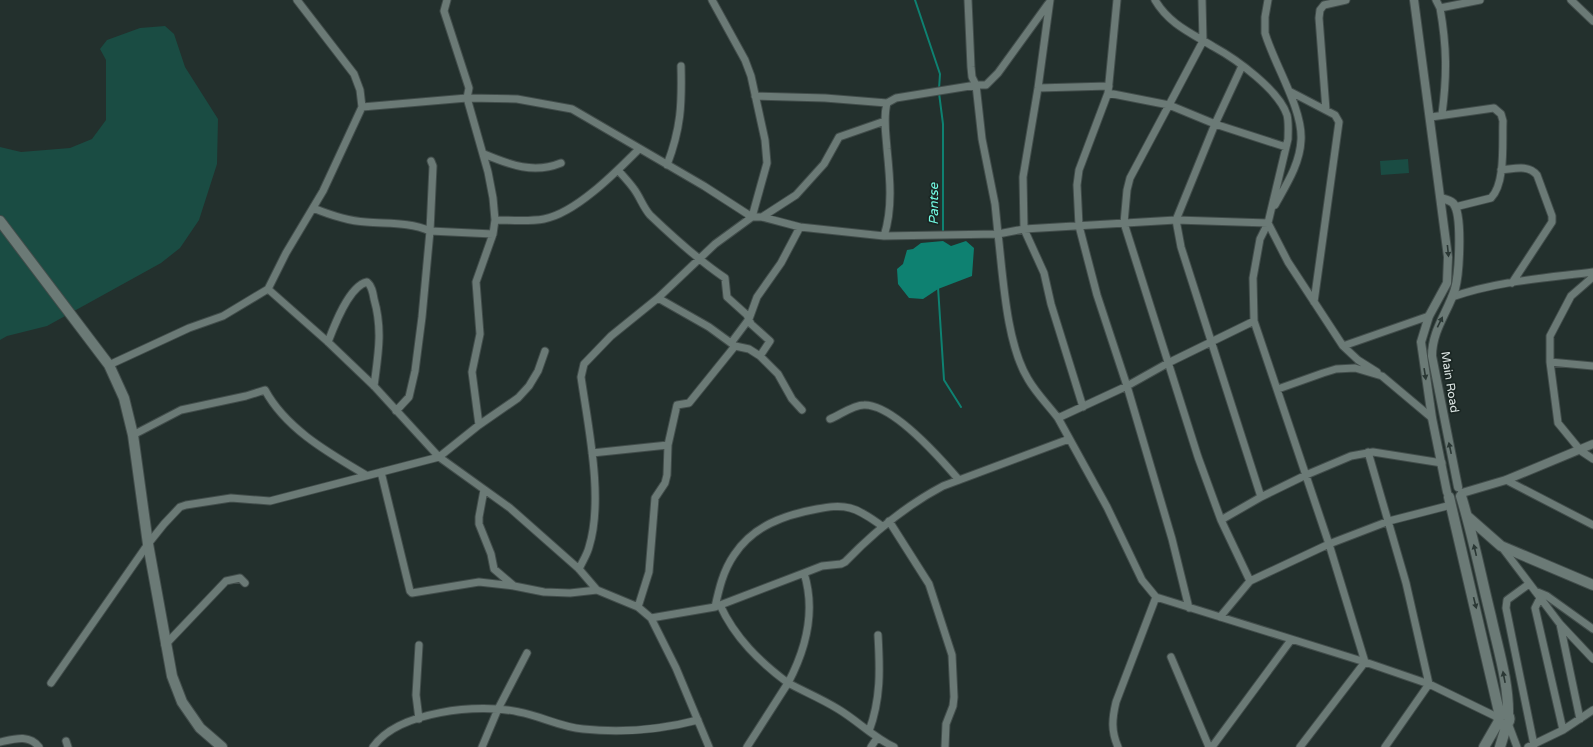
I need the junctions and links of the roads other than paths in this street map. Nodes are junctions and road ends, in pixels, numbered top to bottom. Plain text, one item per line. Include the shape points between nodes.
1 (297, 0) edge
2 (447, 0) edge
3 (712, 0) edge
4 (968, 0) edge
5 (1116, 0) edge
6 (1155, 0) edge
7 (1202, 0) edge
8 (1268, 0) edge
9 (1346, 0) edge
10 (1414, 0) edge
11 (1436, 0) edge
12 (1480, 0) edge
13 (1571, 0) edge
14 (1049, 1) edge
15 (1440, 8) junction
16 (1593, 21) edge
17 (1203, 41) junction
18 (681, 66) dead end
19 (1242, 66) junction
20 (976, 85) junction
21 (1038, 88) junction
22 (1109, 89) junction
23 (1289, 91) junction
24 (756, 96) junction
25 (467, 98) junction
26 (887, 103) junction
27 (1169, 106) junction
28 (362, 107) junction
29 (1326, 110) junction
30 (1442, 114) junction
31 (1431, 117) junction
32 (885, 121) junction
33 (1215, 124) junction
34 (1286, 146) junction
35 (639, 150) junction
36 (484, 154) junction
37 (430, 161) dead end
38 (561, 163) dead end
39 (667, 165) junction
40 (618, 170) junction
41 (1502, 170) junction
42 (1441, 198) junction
43 (1455, 207) junction
44 (313, 208) junction
45 (1272, 210) junction
46 (752, 217) junction
47 (762, 217) junction
48 (495, 220) junction
49 (1176, 220) junction
50 (0, 221) edge
51 (1124, 223) junction
52 (1268, 223) junction
53 (800, 226) junction
54 (1079, 226) junction
55 (1024, 229) junction
56 (1458, 229) junction
57 (430, 231) junction
58 (1446, 231) junction
59 (493, 234) junction
60 (998, 234) junction
61 (884, 236) junction
62 (698, 259) junction
63 (1593, 272) edge
64 (1593, 277) edge
65 (1512, 283) junction
66 (268, 289) junction
67 (1452, 297) junction
68 (658, 298) junction
69 (1314, 302) junction
70 (1429, 316) junction
71 (748, 319) junction
72 (1254, 321) junction
73 (328, 342) junction
74 (1211, 342) junction
75 (733, 345) junction
76 (1343, 346) junction
77 (545, 351) dead end
78 (760, 356) junction
79 (1550, 362) junction
80 (1168, 363) junction
81 (109, 365) junction
82 (1593, 366) edge
83 (1382, 376) junction
84 (374, 386) junction
85 (1127, 386) junction
86 (1278, 389) junction
87 (1083, 407) junction
88 (802, 410) dead end
89 (396, 411) junction
90 (1058, 418) junction
91 (1432, 418) junction
92 (830, 419) dead end
93 (479, 425) junction
94 (133, 435) junction
95 (1069, 439) junction
96 (1593, 444) edge
97 (668, 445) junction
98 (1581, 451) junction
99 (1368, 452) junction
100 (592, 454) junction
101 (439, 457) junction
102 (1593, 459) edge
103 (1442, 463) junction
104 (381, 472) junction
105 (366, 475) junction
106 (1306, 475) junction
107 (959, 480) junction
108 (1506, 480) junction
109 (484, 490) junction
110 (1460, 492) junction
111 (1260, 497) junction
112 (1449, 498) junction
113 (1468, 517) junction
114 (1220, 520) junction
115 (889, 521) junction
116 (1389, 521) junction
117 (1593, 525) edge
118 (882, 526) junction
119 (148, 544) junction
120 (1328, 544) junction
121 (1501, 546) junction
122 (579, 569) junction
123 (804, 573) junction
124 (1250, 581) junction
125 (245, 583) dead end
126 (1593, 585) edge
127 (514, 586) junction
128 (1531, 587) junction
129 (597, 590) junction
130 (1156, 597) junction
131 (1540, 598) junction
132 (718, 606) junction
133 (638, 607) junction
134 (1189, 608) junction
135 (1220, 617) junction
136 (651, 618) junction
137 (1560, 624) junction
138 (1593, 629) edge
139 (878, 635) dead end
140 (1292, 640) junction
141 (165, 645) junction
142 (419, 645) dead end
143 (526, 652) dead end
144 (1171, 657) dead end
145 (1593, 659) edge
146 (1365, 662) junction
147 (51, 683) dead end
148 (788, 683) junction
149 (1429, 684) junction
150 (498, 709) junction
151 (1593, 710) edge
152 (419, 719) junction
153 (1580, 719) junction
154 (698, 720) junction
155 (1503, 720) junction
156 (1562, 730) junction
157 (869, 731) junction
158 (877, 738) junction
159 (0, 742) edge
160 (1531, 746) edge
161 (39, 747) edge
162 (222, 747) edge
163 (373, 747) edge
164 (482, 747) edge
165 (709, 747) edge
166 (747, 747) edge
167 (871, 747) edge
168 (894, 747) edge
169 (944, 747) edge
170 (1118, 747) edge
171 (1209, 747) edge
172 (1212, 747) edge
173 (1300, 747) edge
174 (1385, 747) edge
175 (1484, 747) edge
176 (1500, 747) edge
177 (1517, 747) edge

1 - 28 street via 354,74 360,90
2 - 25 street via 444,11 469,88
3 - 24 street via 745,60
4 - 20 street via 971,67
5 - 22 street
6 - 17 street via 1166,16
7 - 17 street
8 - 23 street via 1265,33
9 - 29 street via 1324,5 1320,10
10 - 31 street
11 - 15 street
12 - 15 street
13 - 16 street
14 - 20 street via 998,73 986,85
14 - 21 street
15 - 30 street via 1446,41 1446,80
17 - 19 street
17 - 27 street
18 - 39 street via 680,119 677,140
19 - 33 street
19 - 34 street via 1268,88 1286,113 1289,124
20 - 26 street via 896,98
20 - 60 street via 982,140 995,204
21 - 22 street
21 - 55 street via 1023,177
22 - 27 street
22 - 54 street via 1079,170
23 - 29 street
23 - 45 street via 1299,121 1301,140 1298,158
24 - 26 street
24 - 46 street via 766,140 767,163
25 - 28 street
25 - 35 street via 518,100 572,109
25 - 36 street
26 - 32 street
27 - 33 street
27 - 51 street via 1130,178
28 - 44 street
29 - 69 street via 1338,118 1340,126
30 - 31 street
30 - 41 street via 1494,108 1498,111 1503,121
31 - 42 street
32 - 47 street via 839,137 824,164 796,195
32 - 61 street via 890,206
33 - 34 street
33 - 49 street
34 - 45 street
35 - 39 street
35 - 40 street
36 - 38 street via 520,167 541,169
36 - 48 street
37 - 57 street
39 - 46 street
40 - 48 street via 593,192 553,217
40 - 62 street via 634,189 650,215
41 - 43 street via 1491,198
41 - 65 street via 1533,170 1552,216 1552,222
42 - 43 street via 1450,201
42 - 58 street
43 - 56 street, Main Road
44 - 57 street via 355,221 408,224
44 - 66 street
45 - 52 street
46 - 47 street
46 - 62 street
47 - 53 street
48 - 59 street
49 - 51 street
49 - 52 street
49 - 74 street via 1181,247
50 - 81 main road
51 - 54 street
51 - 80 street
52 - 69 street via 1288,262
52 - 72 street via 1260,239 1253,278
53 - 61 street
53 - 71 street via 757,298
54 - 55 street
54 - 85 street via 1097,295
55 - 60 street
55 - 87 street via 1044,273
56 - 58 street
56 - 67 street, Main Road via 1459,263
57 - 59 street
57 - 89 street via 415,371 409,397
58 -> 70 street via 1447,283
59 - 93 street via 476,282 480,334 472,372
60 - 61 street
60 - 90 street via 1008,319 1020,361 1028,379
62 - 68 street
62 - 71 street via 725,278 727,297 747,315
63 - 65 street
64 - 79 street via 1571,296 1550,336
65 - 67 street via 1468,291
66 - 73 street
66 - 81 street via 223,316 189,328
110 -> 67 street, Main Road via 1432,356 1434,335
68 - 75 street via 709,327
68 - 100 street via 612,336 584,364 581,377
69 - 76 street
70 - 76 street
70 -> 91 street via 1421,342
71 - 75 street
71 - 78 street via 770,341
72 - 74 street
72 - 86 street
73 - 84 street
73 - 84 street via 348,299 359,286 367,282 376,305 380,333
74 - 80 street
74 - 111 street
75 - 78 street via 749,349
75 - 97 street via 689,403 677,405
76 - 83 street
77 - 93 street via 529,386 518,398
78 - 88 street via 778,374 792,399
79 - 82 street
79 - 98 street via 1558,422
80 - 85 street
80 - 114 street
81 - 94 main road via 124,398
83 - 86 street via 1355,368 1336,369
83 - 91 street
84 - 89 street
85 - 87 street
85 - 134 street via 1172,539
86 - 106 street
87 - 90 street
89 - 101 street
90 - 95 street
91 - 103 street
92 - 107 street via 861,405 871,406 890,415 915,433
93 - 101 street
94 - 105 street via 181,410 265,390 278,412 319,445
94 - 119 main road
95 - 107 street
95 - 130 street via 1107,507 1142,580
96 - 98 street
97 - 100 street
97 - 133 street via 667,475 655,498 649,572
98 - 102 street
98 - 108 street
99 - 103 street
99 - 106 street via 1351,456
99 - 116 street
100 - 122 street via 592,530 589,548
101 - 104 street
101 - 109 street
103 - 112 street
104 - 105 street
104 - 127 street via 412,593 479,582
105 - 119 street via 270,501 231,498 186,505 164,524
106 - 111 street
106 - 120 street
107 - 115 street via 924,496
108 - 110 street
108 - 117 street
109 - 122 street via 510,508
109 - 127 street via 479,524 494,569
110 - 112 street via 1456,500
110 - 112 street via 1452,486
110 - 113 main road
111 - 114 street
112 - 116 street
112 -> 155 main road
113 - 121 main road
155 -> 113 main road via 1506,688
114 - 124 street
115 - 118 street
115 - 169 street via 930,584 952,655 954,697 946,724
116 - 120 street
116 - 149 street
118 - 123 street via 845,562 822,566
118 - 132 street via 851,508 835,506 803,511 776,520 747,539 734,555 722,580
119 - 141 main road
119 - 147 street
120 - 124 street
120 - 146 street
121 - 126 main road
121 - 128 street
122 - 129 street
123 - 132 street
123 - 148 street via 810,605 806,638 799,662
124 - 135 street
125 - 141 street via 240,578 226,581
127 - 129 street via 544,592
128 - 131 street
128 - 138 street
128 - 160 street via 1507,600 1506,608
129 - 133 street
130 - 134 street
130 - 170 street via 1116,702 1112,720 1113,735
131 - 137 street
131 - 156 street via 1535,608
132 - 136 street
132 - 148 street via 757,658
133 - 136 street
134 - 135 street
135 - 140 street
136 - 154 street
137 - 145 street
137 - 153 street
139 - 157 street via 879,691
140 - 146 street
140 - 172 street
141 - 162 main road via 172,676 182,702 200,728
142 - 152 street via 416,695
143 - 150 street
144 - 171 street
146 - 149 street
146 - 173 street
148 - 157 street via 838,709
148 - 166 street
149 - 155 street
149 - 174 street
150 - 152 street via 465,710
150 - 154 street via 520,712 570,727 611,731 669,728
150 - 164 street
151 - 153 street
152 - 163 street via 399,726
153 - 156 street
154 - 165 street
155 - 175 main road
155 - 176 main road
155 - 177 street
156 - 160 street
157 - 158 street
158 - 167 street
158 - 168 street
159 - 161 street via 27,738

